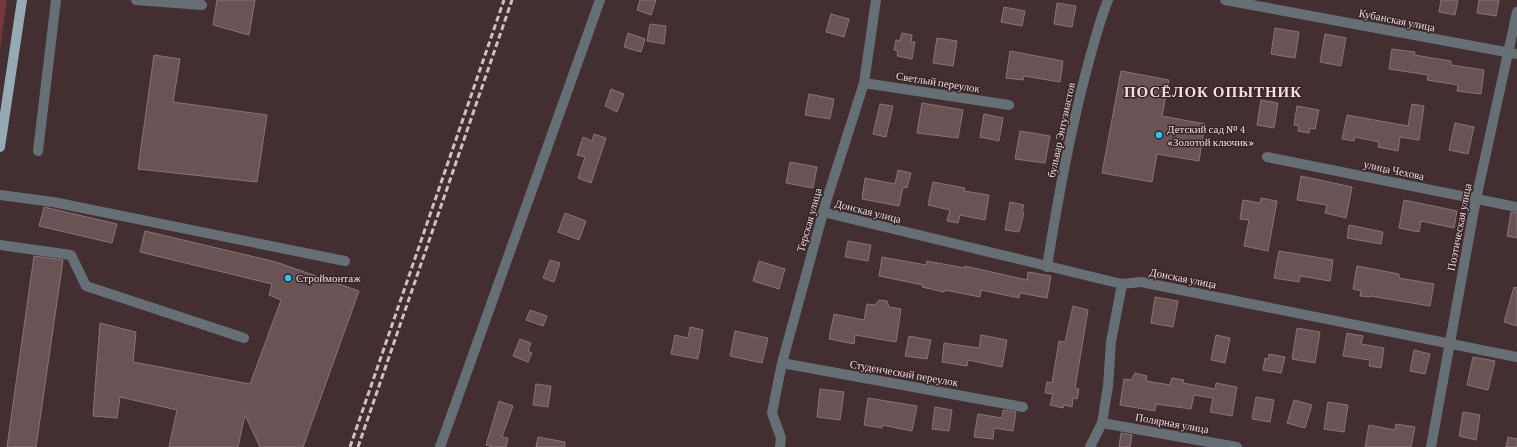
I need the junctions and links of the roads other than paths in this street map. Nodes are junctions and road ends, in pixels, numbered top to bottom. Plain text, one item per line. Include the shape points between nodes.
1 (22, 0) edge
2 (56, 0) edge
3 (136, 0) edge
4 (600, 0) edge
5 (876, 0) edge
6 (1108, 0) edge
7 (1225, 0) edge
8 (202, 5) dead end
9 (1517, 12) edge
10 (1513, 53) edge
11 (864, 83) junction
12 (1009, 105) dead end
13 (0, 147) edge
14 (38, 151) dead end
15 (1267, 157) dead end
16 (0, 195) edge
17 (1476, 199) junction
18 (1517, 207) edge
19 (823, 212) junction
20 (0, 244) edge
21 (345, 262) dead end
22 (1047, 267) junction
23 (1122, 284) junction
24 (244, 338) dead end
25 (1450, 344) junction
26 (1517, 357) edge
27 (782, 363) junction
28 (1023, 407) dead end
29 (1102, 423) junction
30 (440, 447) edge
31 (780, 447) edge
32 (1090, 447) edge
33 (1237, 447) edge
34 (1431, 447) edge

1 - 13 main road
2 - 14 street
3 - 8 street
4 - 30 street
5 - 11 street, Терская улица
6 - 22 street, бульвар Энтузиастов via 1099,22 1077,108
7 - 10 street, Кубанская улица
9 - 10 street, Поэтическая улица
10 - 17 street, Поэтическая улица
11 - 12 street, Светлый переулок
11 - 19 street, Терская улица
15 - 17 street, улица Чехова
16 - 21 street via 53,202
17 - 18 street, улица Чехова
17 - 25 street, Поэтическая улица
19 - 22 street, Донская улица
19 - 27 street, Терская улица
20 - 24 street via 71,255 86,286
22 - 23 street, Донская улица
23 - 25 street, Донская улица via 1140,282
23 - 29 street via 1111,342
25 - 26 street, Донская улица
25 - 34 street, Поэтическая улица
27 - 28 street, Студенческий переулок
27 - 31 street, Терская улица via 772,413 781,438
29 - 32 street
29 - 33 street, Полярная улица

